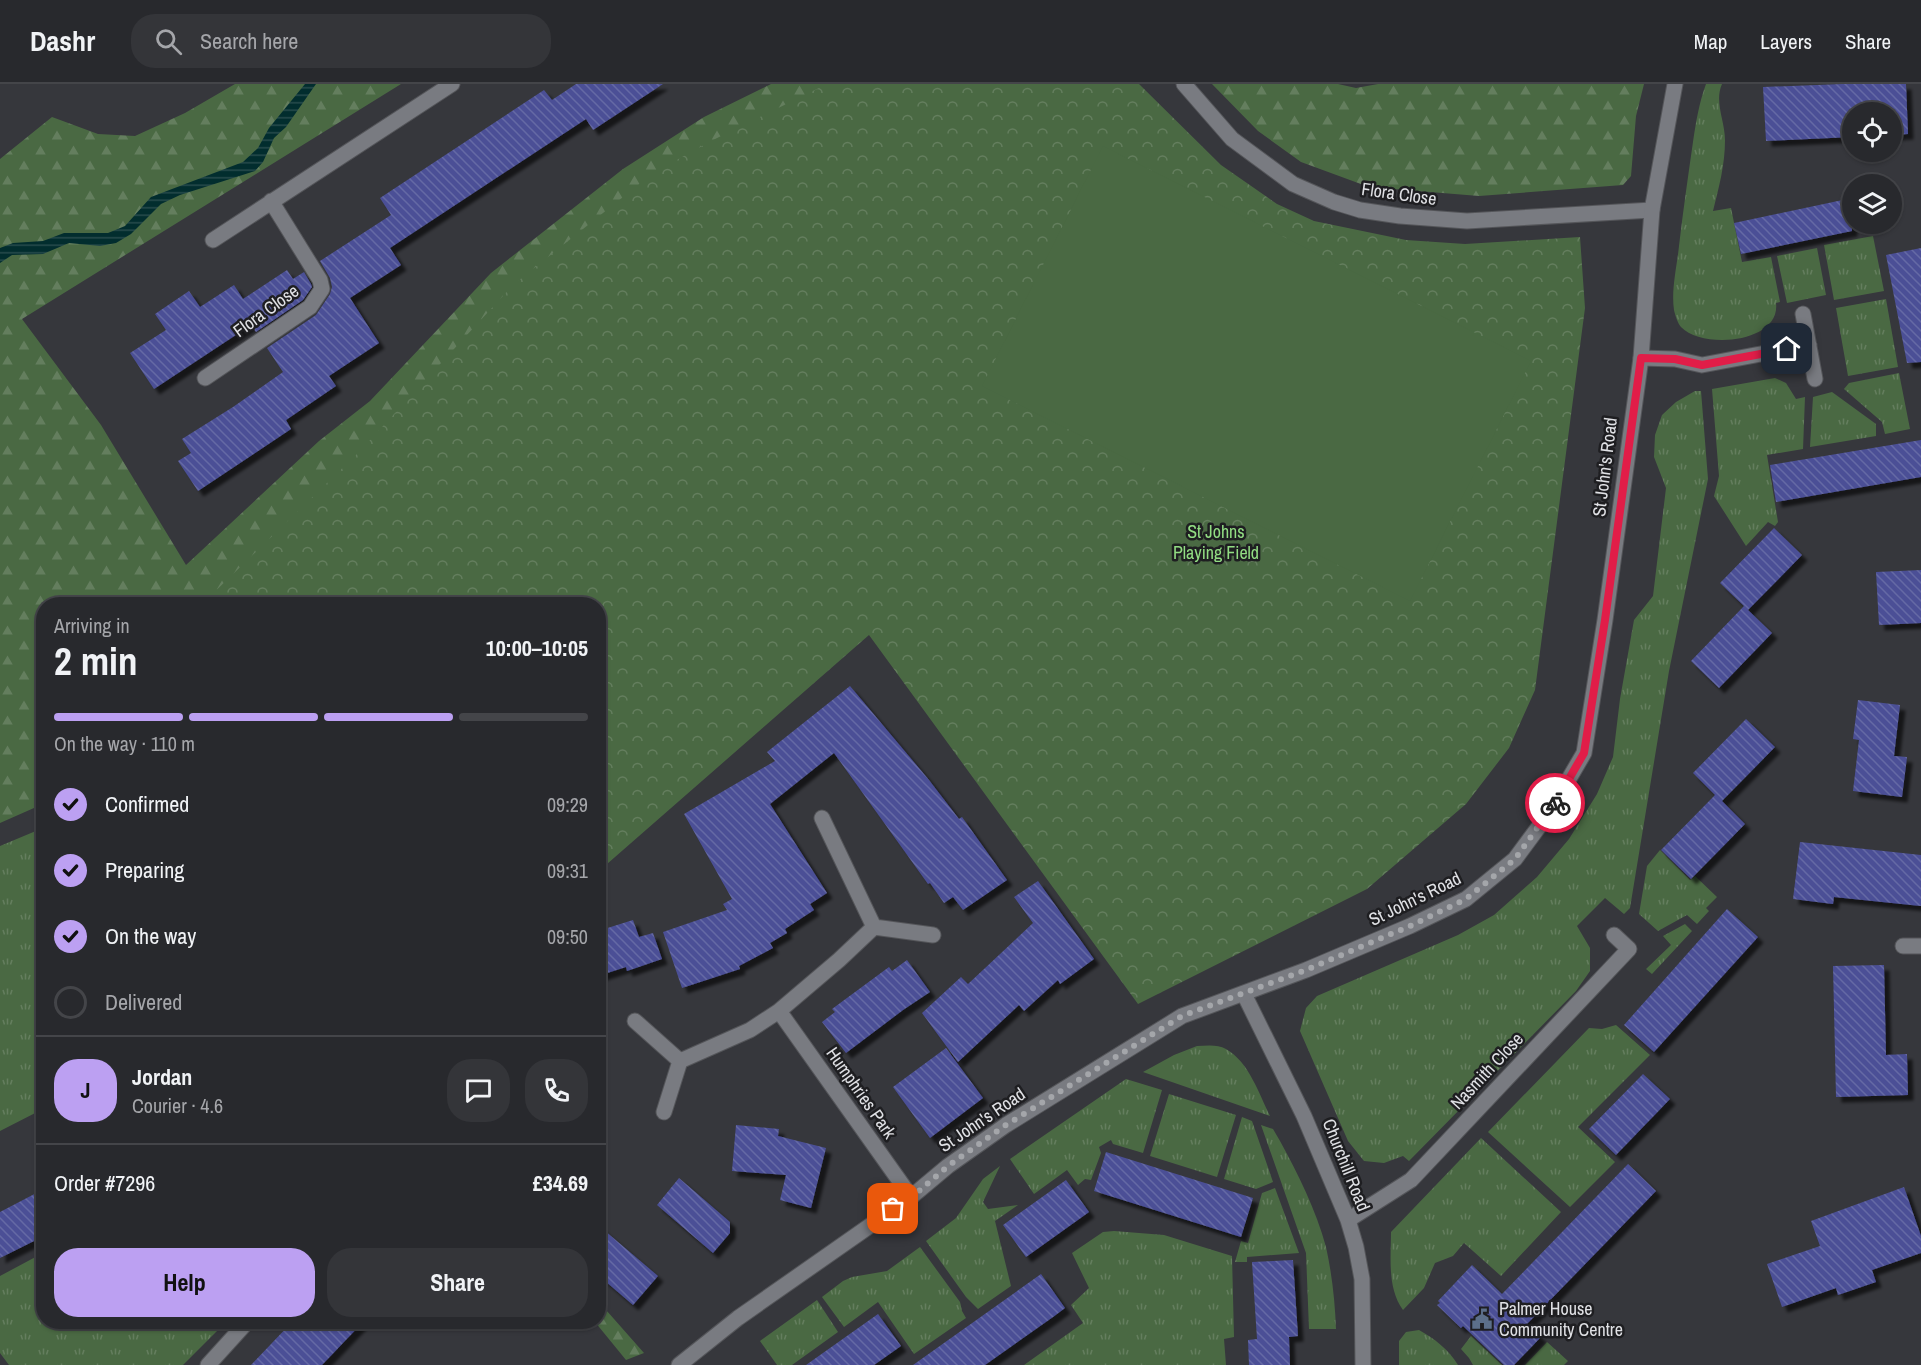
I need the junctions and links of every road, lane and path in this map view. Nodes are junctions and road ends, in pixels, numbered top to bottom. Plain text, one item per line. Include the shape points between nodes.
1 (452, 84) edge
2 (1184, 84) edge
3 (1675, 84) edge
4 (271, 201) junction
5 (1652, 210) junction
6 (213, 240) dead end
7 (1803, 314) dead end
8 (1809, 345) junction
9 (1641, 358) junction
10 (205, 378) dead end
11 (1815, 379) dead end
12 (822, 818) dead end
13 (874, 927) junction
14 (933, 935) dead end
15 (1614, 935) dead end
16 (1903, 946) dead end
17 (1921, 946) edge
18 (1244, 994) junction
19 (779, 1011) junction
20 (635, 1021) dead end
21 (680, 1061) junction
22 (664, 1112) dead end
23 (912, 1197) junction
24 (1348, 1220) junction
25 (241, 1329) edge
26 (208, 1365) edge
27 (679, 1365) edge
28 (1363, 1365) edge

1 - 4 street
2 - 5 street, Flora Close via 1232,139 1293,184 1360,210 1467,221
3 - 5 street, St John's Road
4 - 6 street
4 - 10 street, Flora Close via 322,289 310,307
5 - 9 street, St John's Road
7 - 8 street
8 - 9 street via 1702,365
8 - 11 street
9 - 18 street, St John's Road via 1584,753 1549,813 1515,859 1466,899
12 - 13 street
13 - 14 street
13 - 19 street
15 - 24 street, Nasmith Close via 1629,949 1621,958 1411,1180
16 - 17 street
18 - 23 street, St John's Road via 1182,1016 1006,1125
18 - 24 street, Churchill Road via 1305,1116
19 - 21 street via 750,1030
19 - 23 street, Humphries Park
20 - 21 street
21 - 22 street
23 - 27 street, St John's Road via 802,1272
24 - 28 street, Churchill Road via 1362,1279
25 - 26 street

